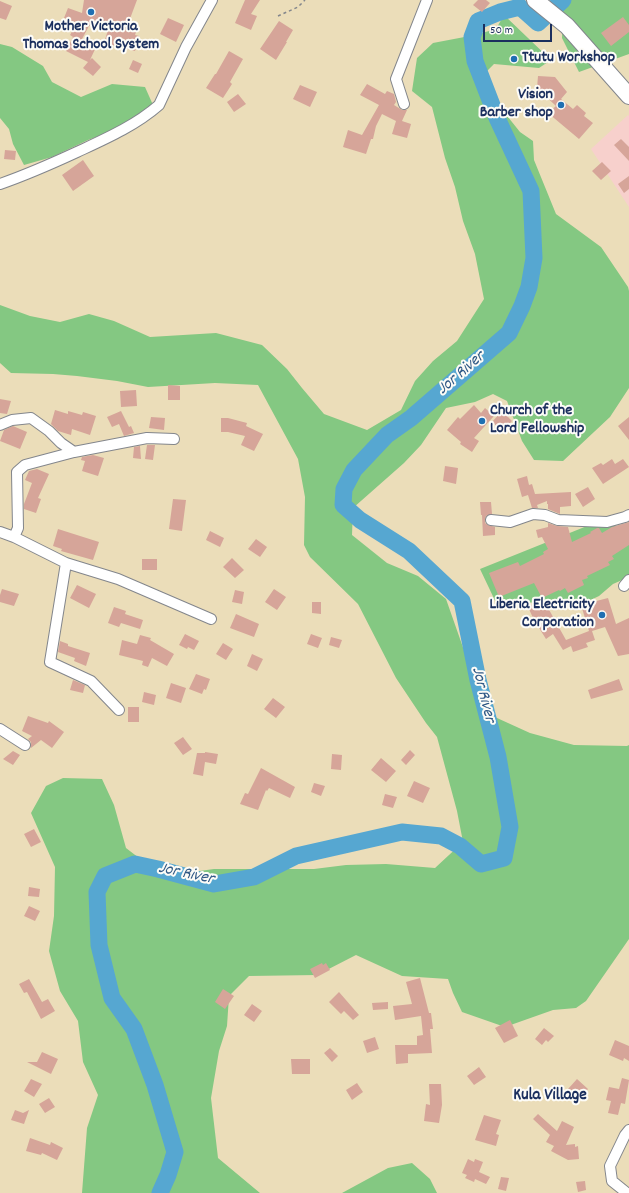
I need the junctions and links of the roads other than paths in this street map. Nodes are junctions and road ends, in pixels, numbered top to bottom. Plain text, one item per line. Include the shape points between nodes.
1 (212, 0) edge
2 (427, 0) edge
3 (535, 0) edge
4 (629, 96) edge
5 (404, 104) dead end
6 (0, 184) edge
7 (0, 425) edge
8 (174, 439) dead end
9 (74, 452) junction
10 (629, 515) edge
11 (490, 520) dead end
12 (0, 532) edge
13 (14, 537) junction
14 (66, 563) junction
15 (211, 619) dead end
16 (119, 710) dead end
17 (0, 729) edge
18 (24, 745) dead end
19 (629, 1130) edge
20 (627, 1193) edge

1 - 6 street via 186,47 159,106 114,135 25,176
2 - 5 street via 396,79
3 - 4 highway via 567,26
7 - 9 street via 12,420 30,418 49,430
8 - 9 street via 147,438
9 - 13 street via 25,465 17,472 18,528
10 - 11 street via 607,522 558,520 534,514 510,522
12 - 13 street
13 - 14 street
14 - 15 street via 118,579
14 - 16 street via 50,662 91,681
17 - 18 street
19 - 20 street via 610,1166 612,1182

